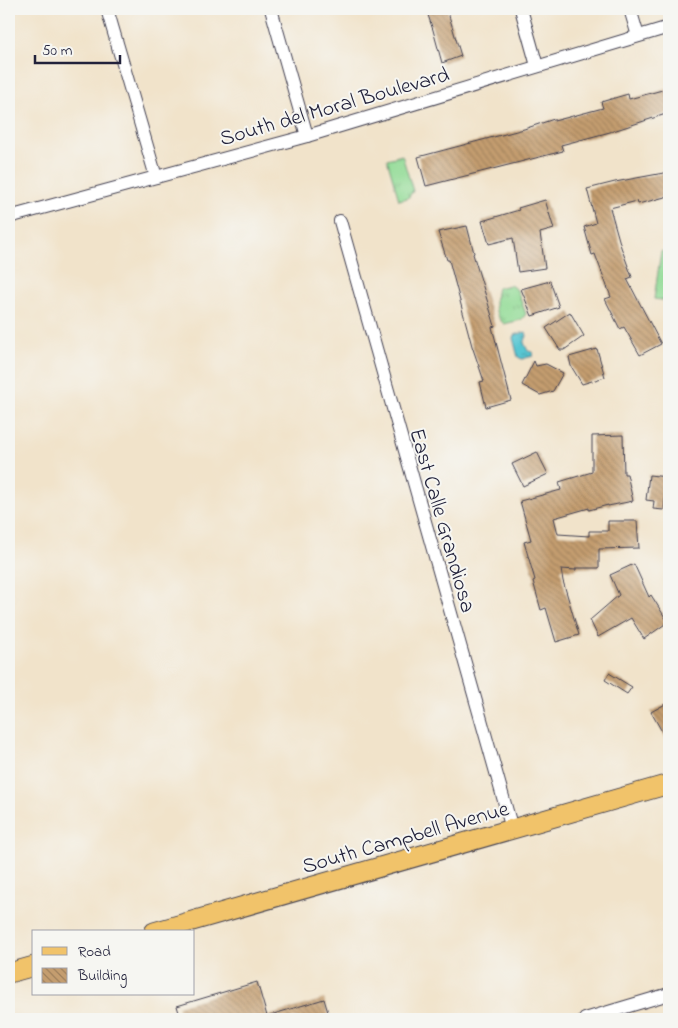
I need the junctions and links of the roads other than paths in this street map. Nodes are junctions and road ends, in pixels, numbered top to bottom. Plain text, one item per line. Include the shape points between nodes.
1 (107, 9) edge
2 (271, 9) edge
3 (521, 9) edge
4 (630, 9) edge
5 (669, 26) edge
6 (638, 36) junction
7 (537, 66) junction
8 (307, 136) junction
9 (156, 177) junction
10 (9, 217) edge
11 (340, 221) dead end
12 (669, 784) edge
13 (512, 829) junction
14 (161, 930) edge
15 (32, 967) edge
16 (9, 973) edge
17 (669, 994) edge
18 (585, 1019) edge

1 - 9 street
2 - 8 street
3 - 7 street
4 - 6 street
5 - 6 street, South del Moral Boulevard
6 - 7 street, South del Moral Boulevard
7 - 8 street, South del Moral Boulevard
8 - 9 street, South del Moral Boulevard
9 - 10 street, South del Moral Boulevard
11 - 13 street, East Calle Grandiosa
12 - 13 main road, South Campbell Avenue
13 - 14 main road, South Campbell Avenue
15 - 16 main road
17 - 18 street

